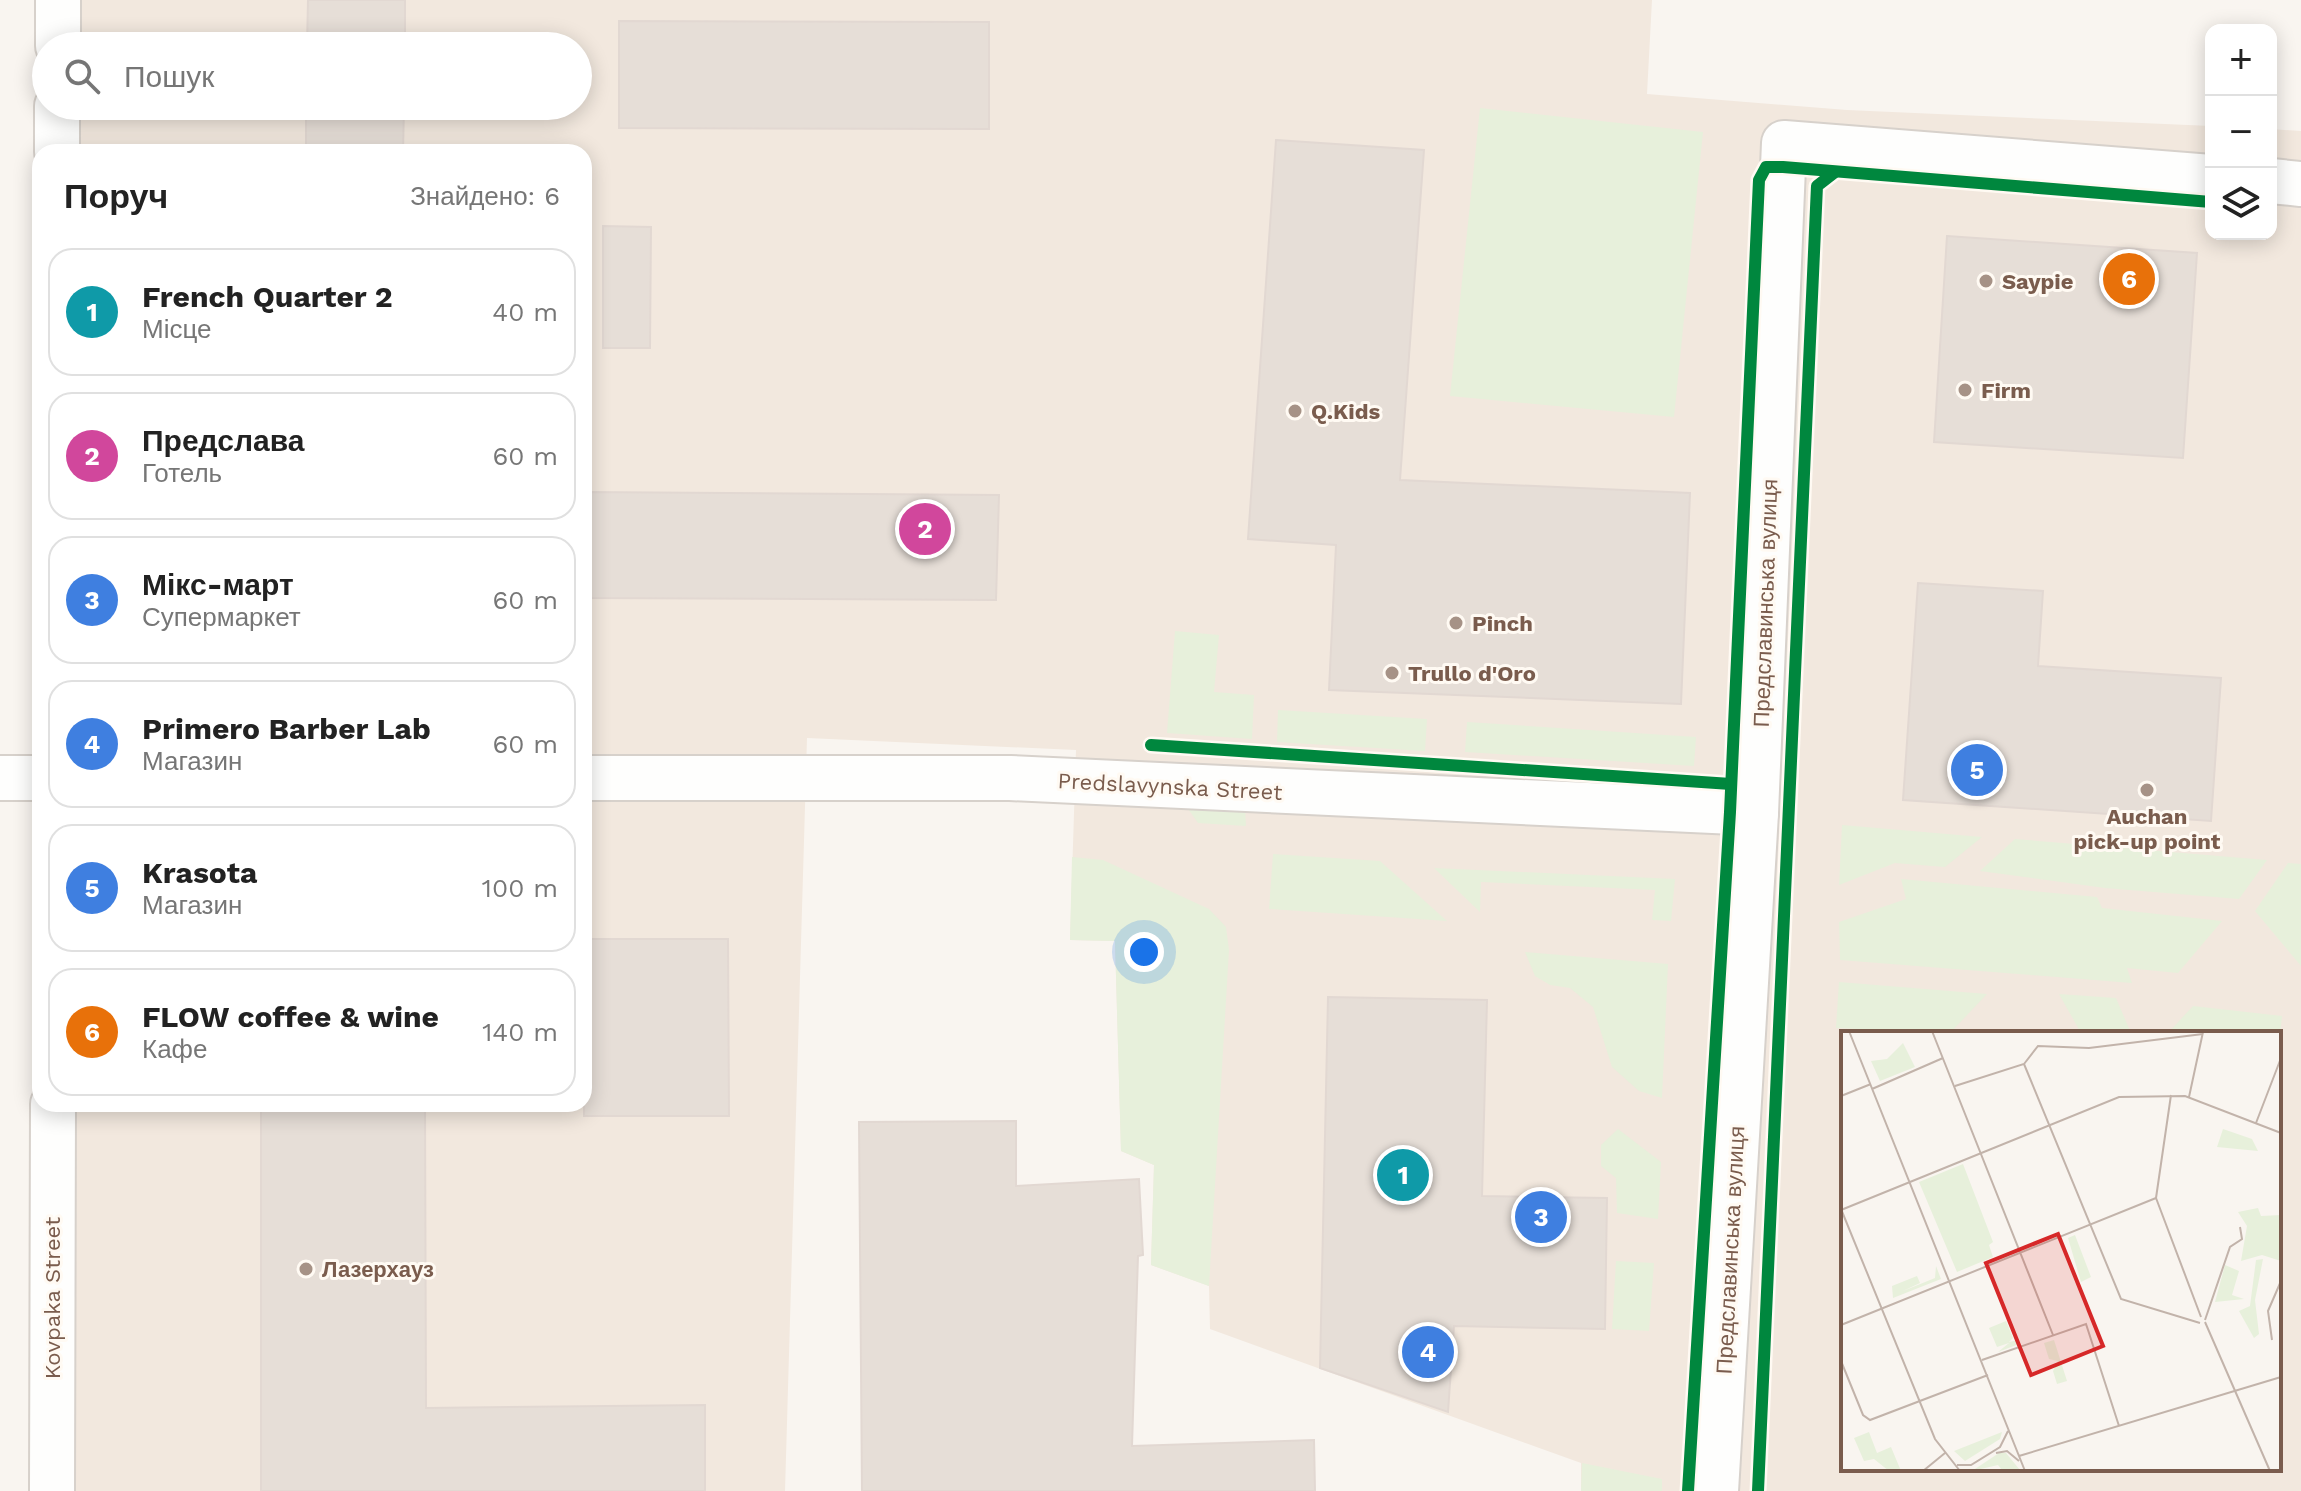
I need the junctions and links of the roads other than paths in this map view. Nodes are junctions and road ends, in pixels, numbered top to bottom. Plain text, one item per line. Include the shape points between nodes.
1 (58, 0) edge
2 (58, 32) edge
3 (57, 120) edge
4 (57, 144) edge
5 (2205, 177) edge
6 (2277, 182) edge
7 (2301, 184) edge
8 (0, 778) edge
9 (32, 778) edge
10 (592, 778) edge
11 (1756, 813) junction
12 (53, 1112) edge
13 (52, 1491) edge
14 (1716, 1491) edge

1 - 2 street
3 - 4 street
5 - 11 street, Предславинська вулиця via 1784,143
6 - 7 street
8 - 9 street
10 - 11 street, Predslavynska Street via 1010,778
11 - 14 street, Предславинська вулиця
12 - 13 street, Kovpaka Street

